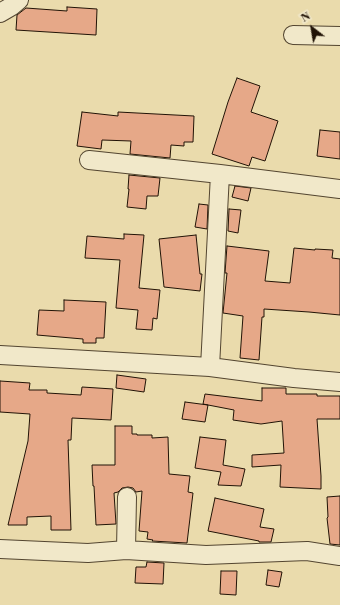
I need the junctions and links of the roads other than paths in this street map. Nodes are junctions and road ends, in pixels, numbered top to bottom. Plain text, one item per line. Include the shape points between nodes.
1 (19, 0) edge
2 (0, 13) edge
3 (292, 35) dead end
4 (340, 36) edge
5 (89, 160) dead end
6 (220, 174) junction
7 (340, 189) edge
8 (0, 355) edge
9 (210, 367) junction
10 (340, 382) edge
11 (127, 497) dead end
12 (0, 549) edge
13 (126, 550) junction
14 (340, 556) edge

1 - 2 street
3 - 4 street
5 - 6 street
6 - 7 street
6 - 9 street
8 - 9 street
9 - 10 street
11 - 13 street
12 - 13 street via 88,554
13 - 14 street via 206,554 307,551

